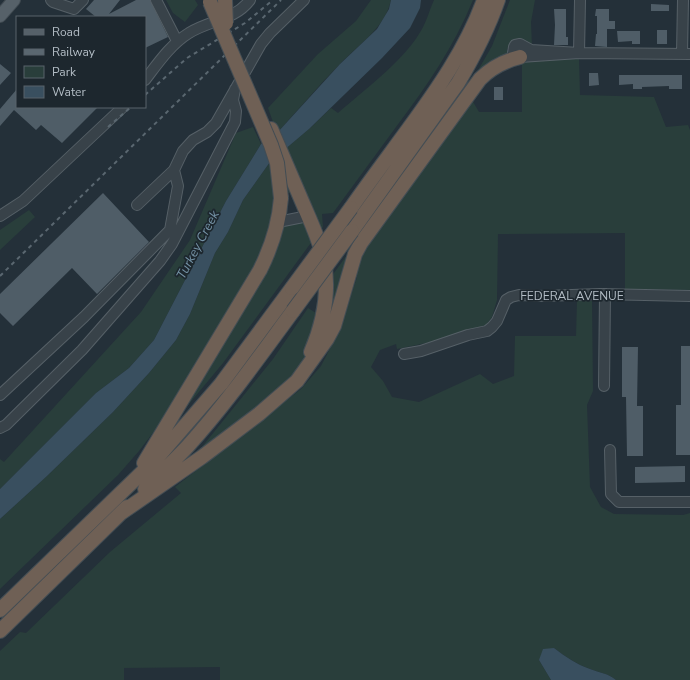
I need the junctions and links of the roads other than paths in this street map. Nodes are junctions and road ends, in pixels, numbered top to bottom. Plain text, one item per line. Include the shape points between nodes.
1 (14, 0) edge
2 (51, 0) edge
3 (83, 0) edge
4 (156, 0) edge
5 (226, 0) edge
6 (250, 0) edge
7 (304, 0) edge
8 (484, 0) edge
9 (498, 0) edge
10 (580, 0) edge
11 (683, 0) edge
12 (212, 1) edge
13 (0, 16) edge
14 (222, 22) junction
15 (177, 41) junction
16 (579, 53) junction
17 (686, 54) edge
18 (520, 57) joint
19 (146, 79) edge
20 (235, 89) junction
21 (122, 108) edge
22 (174, 170) junction
23 (137, 205) dead end
24 (0, 216) edge
25 (308, 216) junction
26 (278, 222) junction
27 (604, 294) junction
28 (690, 296) edge
29 (404, 354) dead end
30 (302, 374) junction
31 (604, 386) dead end
32 (0, 395) edge
33 (3, 427) edge
34 (0, 436) edge
35 (610, 450) dead end
36 (131, 484) junction
37 (690, 502) edge
38 (121, 513) junction
39 (0, 610) edge
40 (0, 631) edge

1 - 13 main road
2 - 3 street via 74,9
4 - 15 street
5 - 14 highway, bridge
6 - 14 street
7 - 20 street via 270,33
8 - 36 highway, bridge via 466,41 433,96 221,384
9 - 38 highway, bridge via 475,53 458,83 250,370 188,446
10 - 16 street
11 - 17 street
12 - 14 highway
12 - 26 highway, bridge via 271,145 281,198
14 - 15 street via 190,32
14 - 25 highway
15 - 19 street
16 - 17 street
16 - 18 street
18 - 30 highway via 501,63 480,79 361,243 355,254 334,326 328,339
20 - 22 street via 216,123 207,132 192,140 183,151
20 - 33 street via 235,122 172,244 82,350
21 - 24 street via 23,200
22 - 23 street
22 - 32 street via 178,186 170,230 84,317
25 - 26 street
25 - 30 highway via 323,257 326,287 318,336
26 - 36 highway via 271,248 260,270
27 - 28 street, FEDERAL AVENUE
27 - 29 street, FEDERAL AVENUE via 511,297 506,300 497,321 487,331
27 - 31 street
30 - 38 highway via 283,394 202,458
33 - 34 street
35 - 37 street via 611,494 619,502
36 - 39 highway
38 - 40 highway

